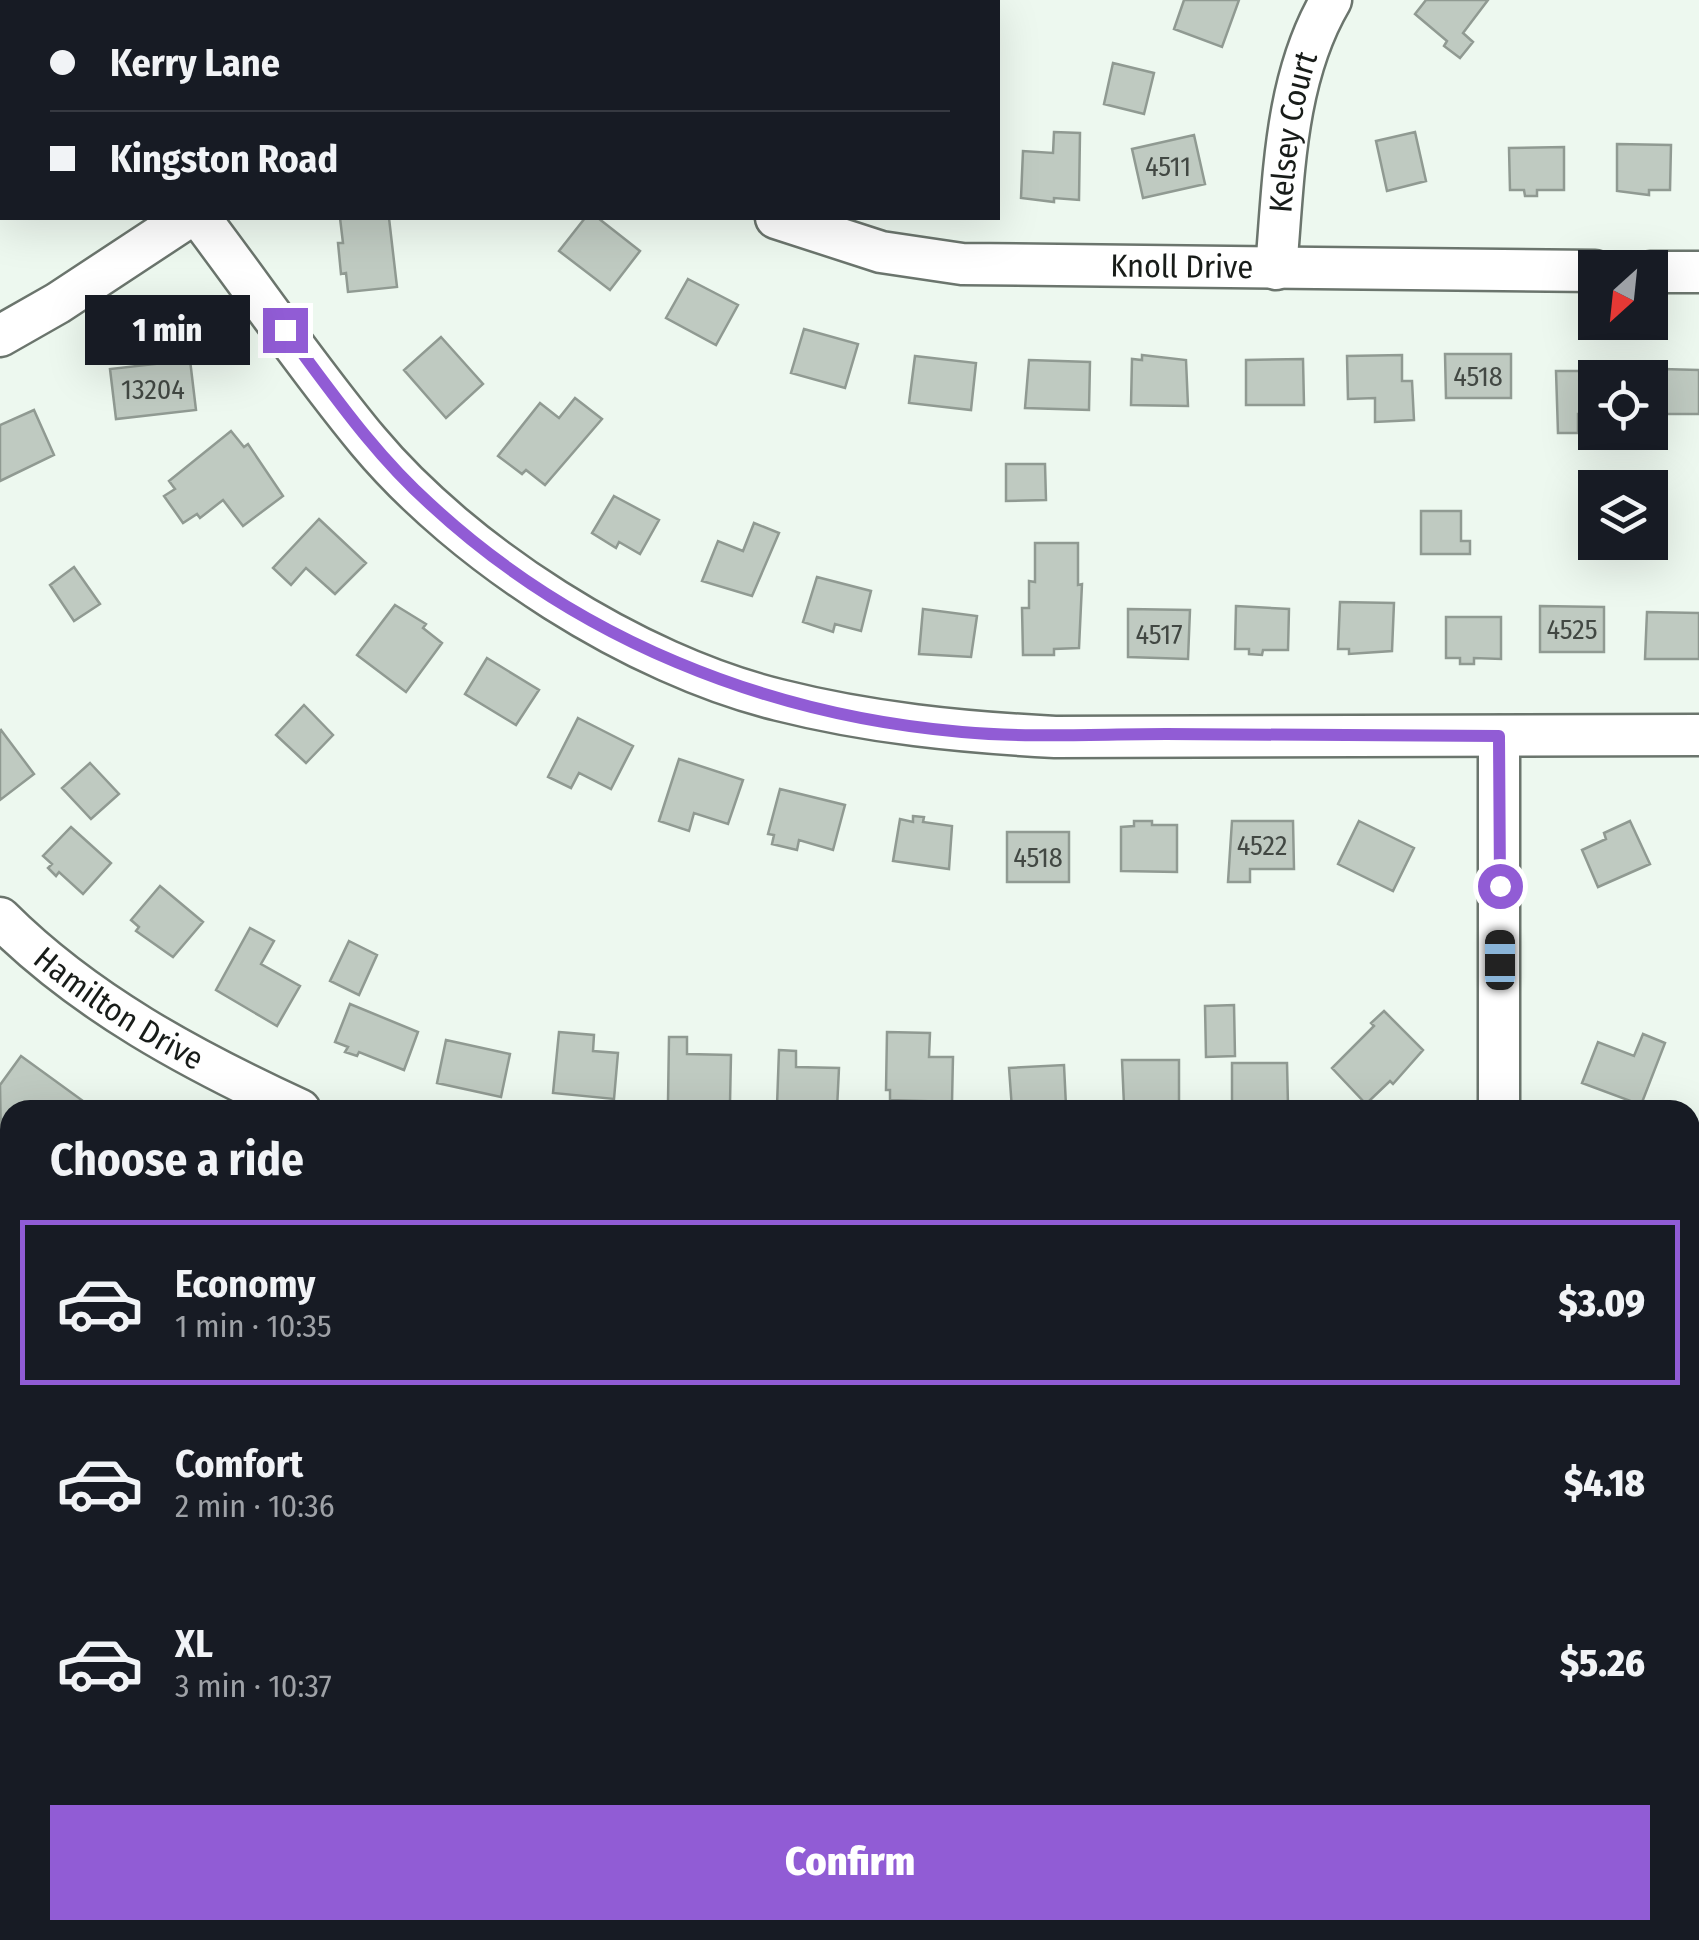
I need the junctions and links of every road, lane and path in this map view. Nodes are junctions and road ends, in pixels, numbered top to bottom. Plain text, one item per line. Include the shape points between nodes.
1 (1331, 0) edge
2 (184, 220) edge
3 (202, 220) edge
4 (782, 220) edge
5 (1276, 269) junction
6 (1578, 272) edge
7 (1668, 272) edge
8 (1699, 272) edge
9 (0, 336) edge
10 (1499, 736) junction
11 (1699, 736) edge
12 (0, 918) edge
13 (278, 1100) edge
14 (1500, 1100) edge

1 - 5 street, Kelsey Court via 1304,63 1290,119
2 - 9 street
3 - 10 street via 369,443 430,504 568,608 708,677 867,720 961,732
4 - 5 street, Knoll Drive via 880,252 962,264
5 - 6 street, Knoll Drive
7 - 8 street
10 - 11 street
10 - 14 street
12 - 13 street, Hamilton Drive via 140,1027

